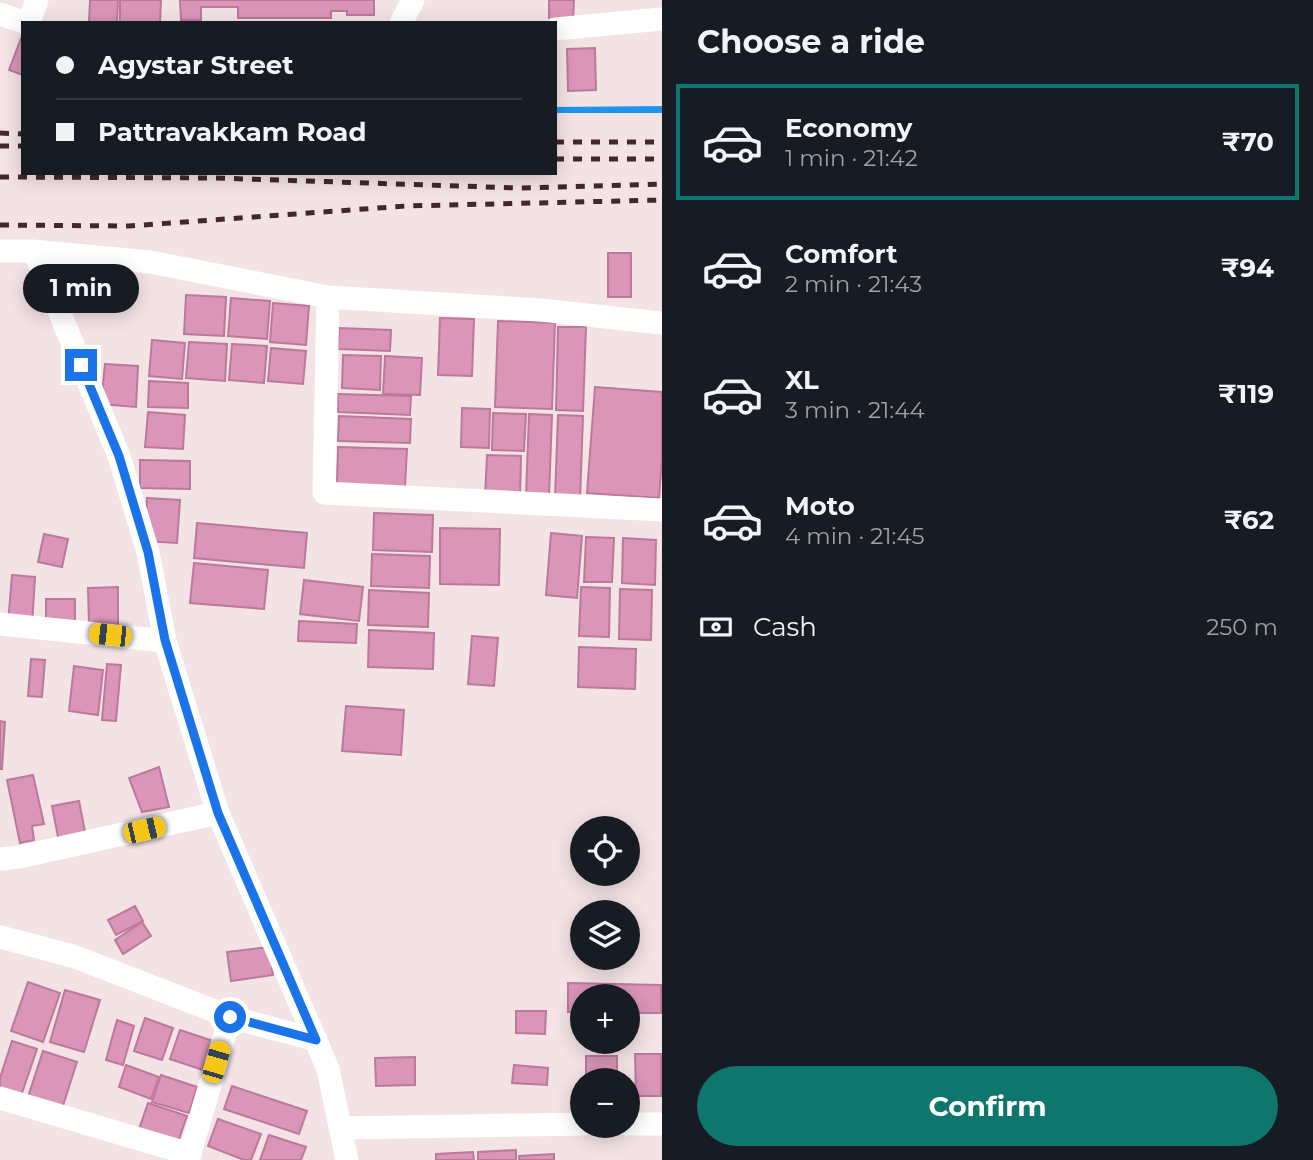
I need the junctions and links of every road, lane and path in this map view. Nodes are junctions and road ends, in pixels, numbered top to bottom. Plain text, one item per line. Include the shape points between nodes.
1 (37, 0) edge
2 (413, 0) edge
3 (0, 14) edge
4 (662, 19) edge
5 (21, 21) edge
6 (28, 21) edge
7 (402, 21) edge
8 (557, 29) edge
9 (0, 251) edge
10 (35, 253) junction
11 (328, 296) junction
12 (662, 323) edge
13 (662, 510) edge
14 (0, 624) edge
15 (165, 640) junction
16 (218, 813) junction
17 (0, 859) edge
18 (0, 937) edge
19 (230, 1017) junction
20 (316, 1040) junction
21 (0, 1098) edge
22 (570, 1124) edge
23 (640, 1124) edge
24 (662, 1124) edge
25 (342, 1128) junction
26 (189, 1157) edge
27 (347, 1160) edge

1 - 6 street
2 - 7 street
3 - 5 street
4 - 8 street
9 - 10 street
10 - 11 street via 150,262
10 - 15 street via 119,456 148,552
11 - 12 street
11 - 13 street via 324,493
14 - 15 street
15 - 16 street
16 - 17 street
16 - 20 street
18 - 19 street via 72,956
19 - 20 street
19 - 26 street
20 - 25 street
21 - 26 street
22 - 25 street
23 - 24 street
25 - 27 street

